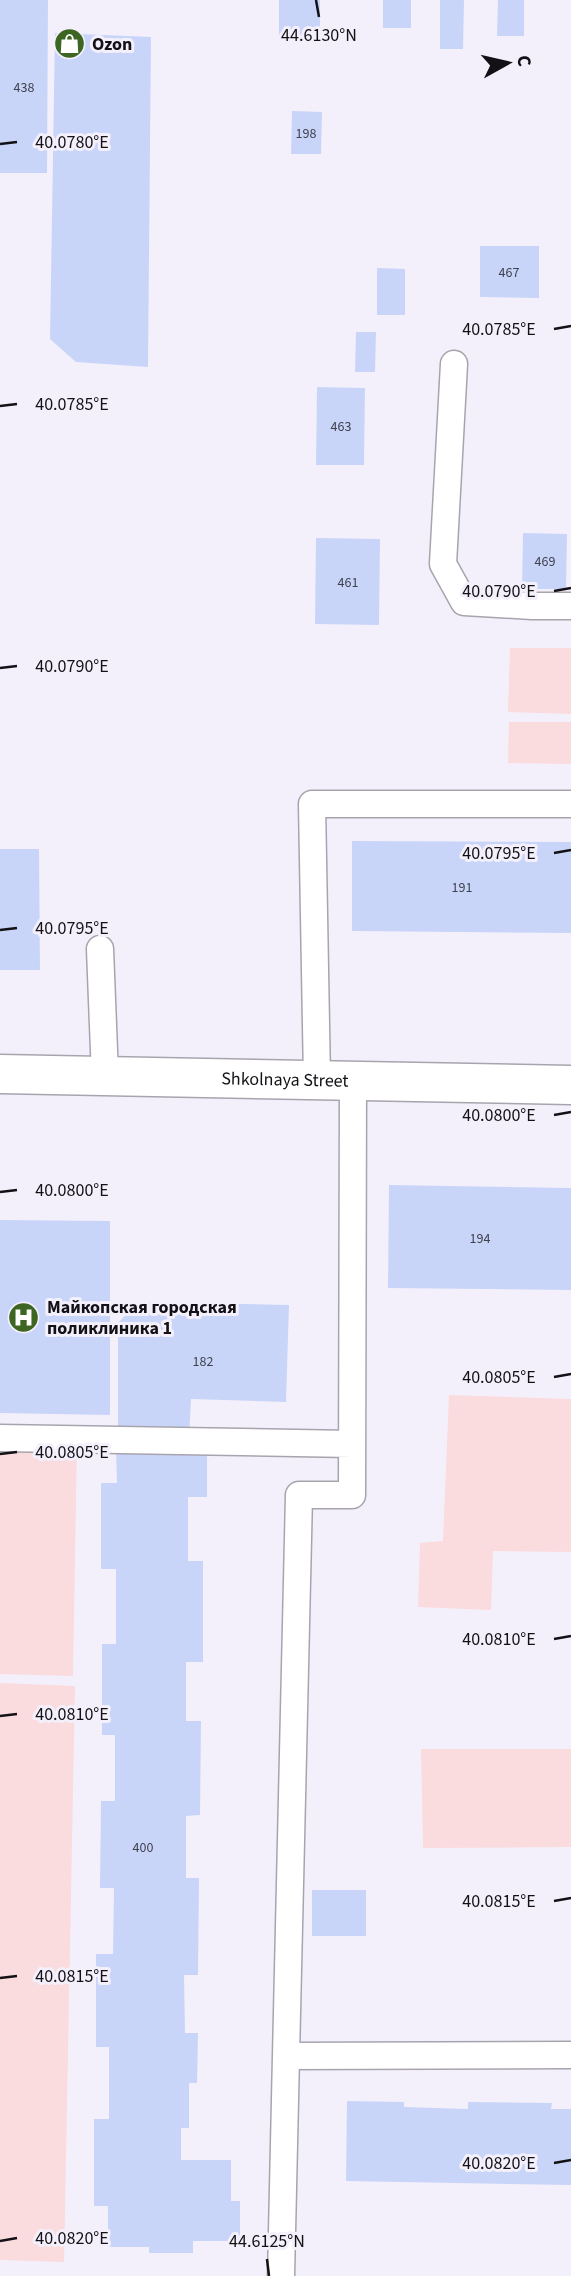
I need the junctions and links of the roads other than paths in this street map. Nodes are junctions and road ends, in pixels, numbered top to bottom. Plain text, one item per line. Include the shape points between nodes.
1 (454, 364) dead end
2 (571, 606) edge
3 (571, 804) edge
4 (100, 949) dead end
5 (0, 1074) edge
6 (105, 1076) junction
7 (335, 1081) junction
8 (571, 1086) edge
9 (0, 1438) edge
10 (352, 1444) junction
11 (571, 2055) edge
12 (286, 2056) junction
13 (281, 2276) edge

1 - 2 lane via 443,564 464,602
3 - 7 lane via 312,804
4 - 6 lane
5 - 6 street, Shkolnaya Street
6 - 7 street, Shkolnaya Street
7 - 8 street, Shkolnaya Street
7 - 10 lane
9 - 10 lane
10 - 12 lane via 352,1495 299,1495
11 - 12 lane
12 - 13 lane

